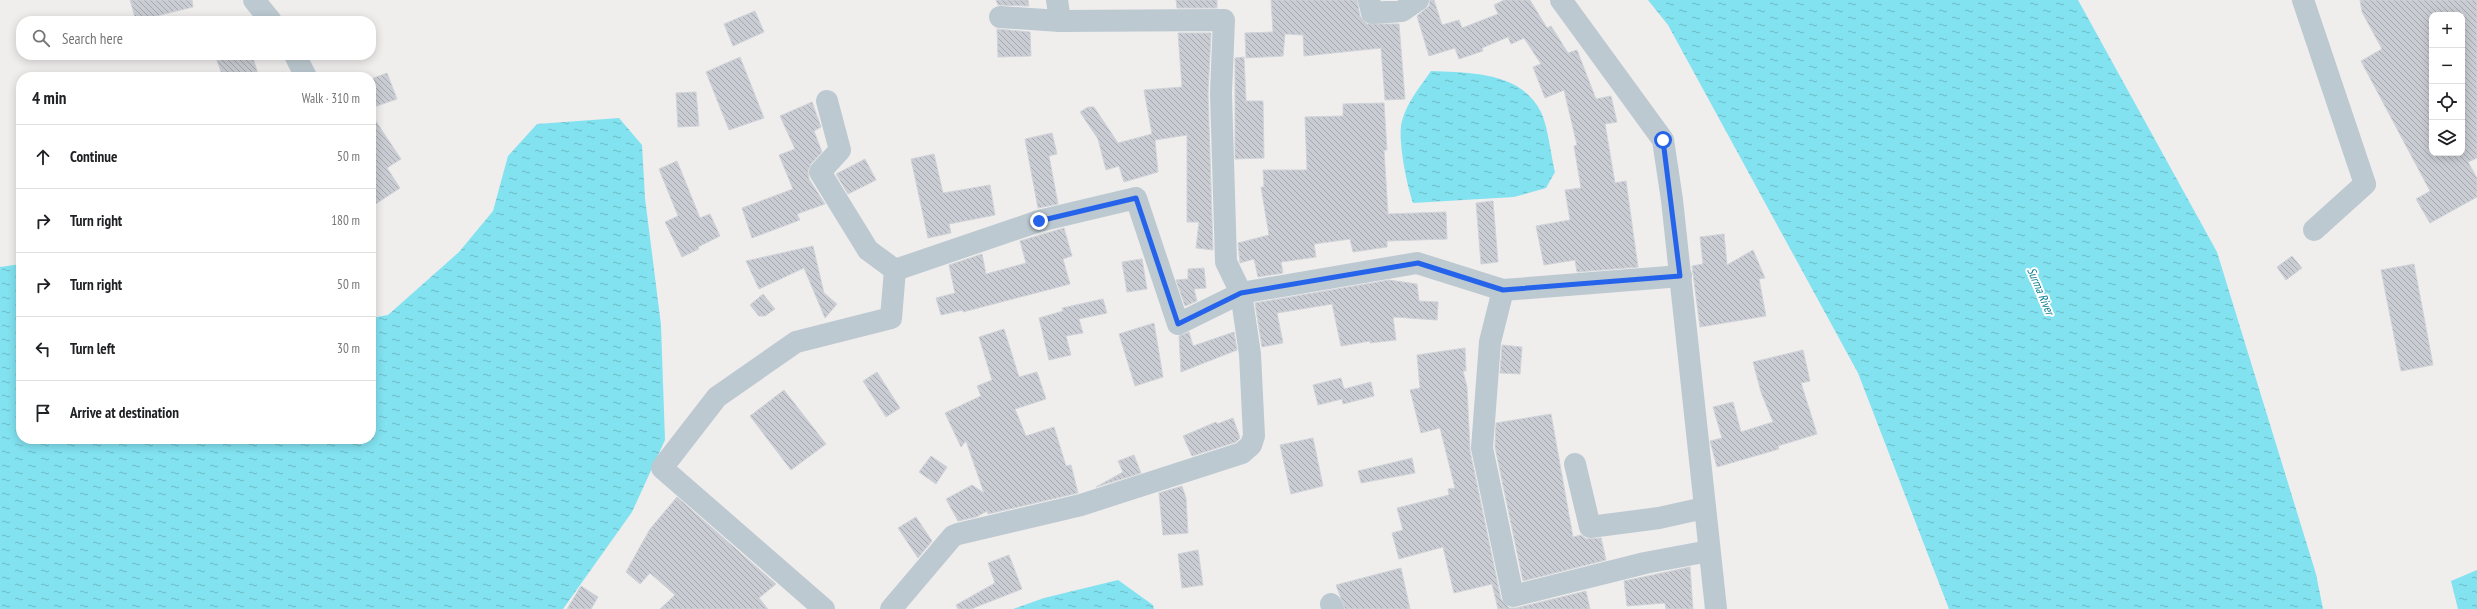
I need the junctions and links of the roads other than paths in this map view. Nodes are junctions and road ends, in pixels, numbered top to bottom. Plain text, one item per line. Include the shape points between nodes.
1 (254, 0) edge
2 (1368, 0) edge
3 (1418, 0) edge
4 (1561, 0) edge
5 (2303, 0) edge
6 (1058, 11) edge
7 (267, 16) edge
8 (1000, 17) dead end
9 (298, 60) edge
10 (304, 72) edge
11 (827, 101) dead end
12 (2314, 230) dead end
13 (895, 270) junction
14 (1680, 276) junction
15 (1503, 290) junction
16 (1241, 293) junction
17 (1575, 464) dead end
18 (1704, 508) junction
19 (1709, 551) junction
20 (824, 609) edge
21 (891, 609) edge
22 (1716, 609) edge

1 - 7 street
2 - 3 street via 1372,13 1402,11
4 - 14 street via 1663,140
5 - 12 street via 2365,184
6 - 8 street
6 - 16 street via 1224,20 1221,93 1226,262
9 - 10 street
11 - 13 street via 840,150 820,172 868,250
13 - 16 street via 1039,221 1136,198 1178,324
13 - 20 street via 891,318 796,342 717,397 662,468
14 - 15 street
14 - 18 street
15 - 16 street via 1418,263
15 - 19 street via 1490,342 1482,448 1513,596 1645,562
16 - 21 street via 1250,354 1254,436 1251,445 1242,453 1081,505 953,536
17 - 18 street via 1590,527 1659,518
18 - 19 street
19 - 22 street

